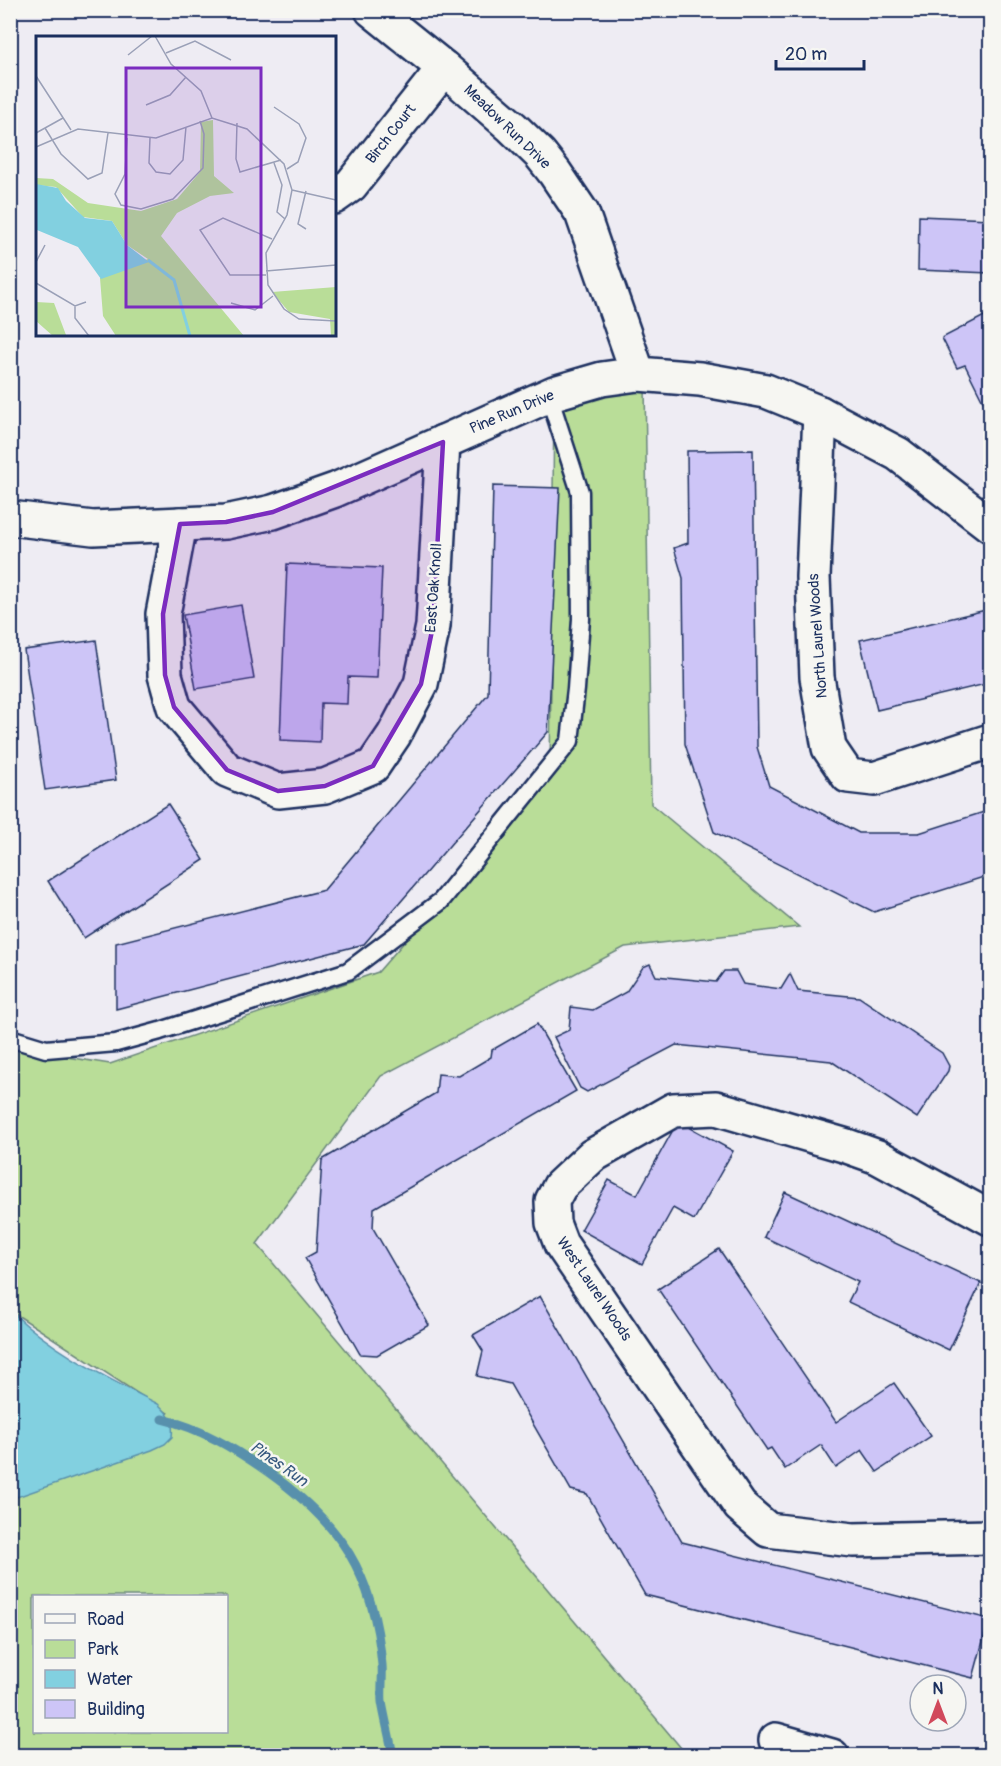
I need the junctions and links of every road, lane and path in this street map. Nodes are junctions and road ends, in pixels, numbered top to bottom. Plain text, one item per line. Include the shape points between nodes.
1 (372, 10) edge
2 (444, 68) junction
3 (336, 196) edge
4 (638, 374) junction
5 (549, 396) junction
6 (820, 413) junction
7 (444, 442) junction
8 (10, 518) edge
9 (180, 524) junction
10 (990, 525) edge
11 (990, 741) edge
12 (10, 1038) edge
13 (990, 1218) edge
14 (990, 1537) edge
15 (776, 1740) dead end
16 (832, 1755) edge

1 - 2 street, Meadow Run Drive
2 - 3 street, Birch Court via 351,185
2 - 4 street, Meadow Run Drive via 540,154 582,213
4 - 5 street, Pine Run Drive via 602,379
4 - 6 street, Pine Run Drive via 700,379 766,391
5 - 7 street, Pine Run Drive
5 - 12 lane via 580,492 581,619 570,741 441,901 348,971 182,1024 116,1043 46,1049
6 - 10 street, Pine Run Drive via 898,454
6 - 11 street, North Laurel Woods via 813,577 817,677 830,748 848,776 874,778
7 - 9 street, Pine Run Drive via 335,490 273,512 226,522
7 - 9 street, East Oak Knoll via 433,626 421,684 372,766 326,786 278,791 227,770 174,707 165,675 163,614
8 - 9 street, Pine Run Drive via 93,528
13 - 14 street, West Laurel Woods via 878,1157 716,1108 673,1110 592,1156 560,1186 552,1201 553,1222 561,1244 740,1506 768,1530 853,1540
15 - 16 street

